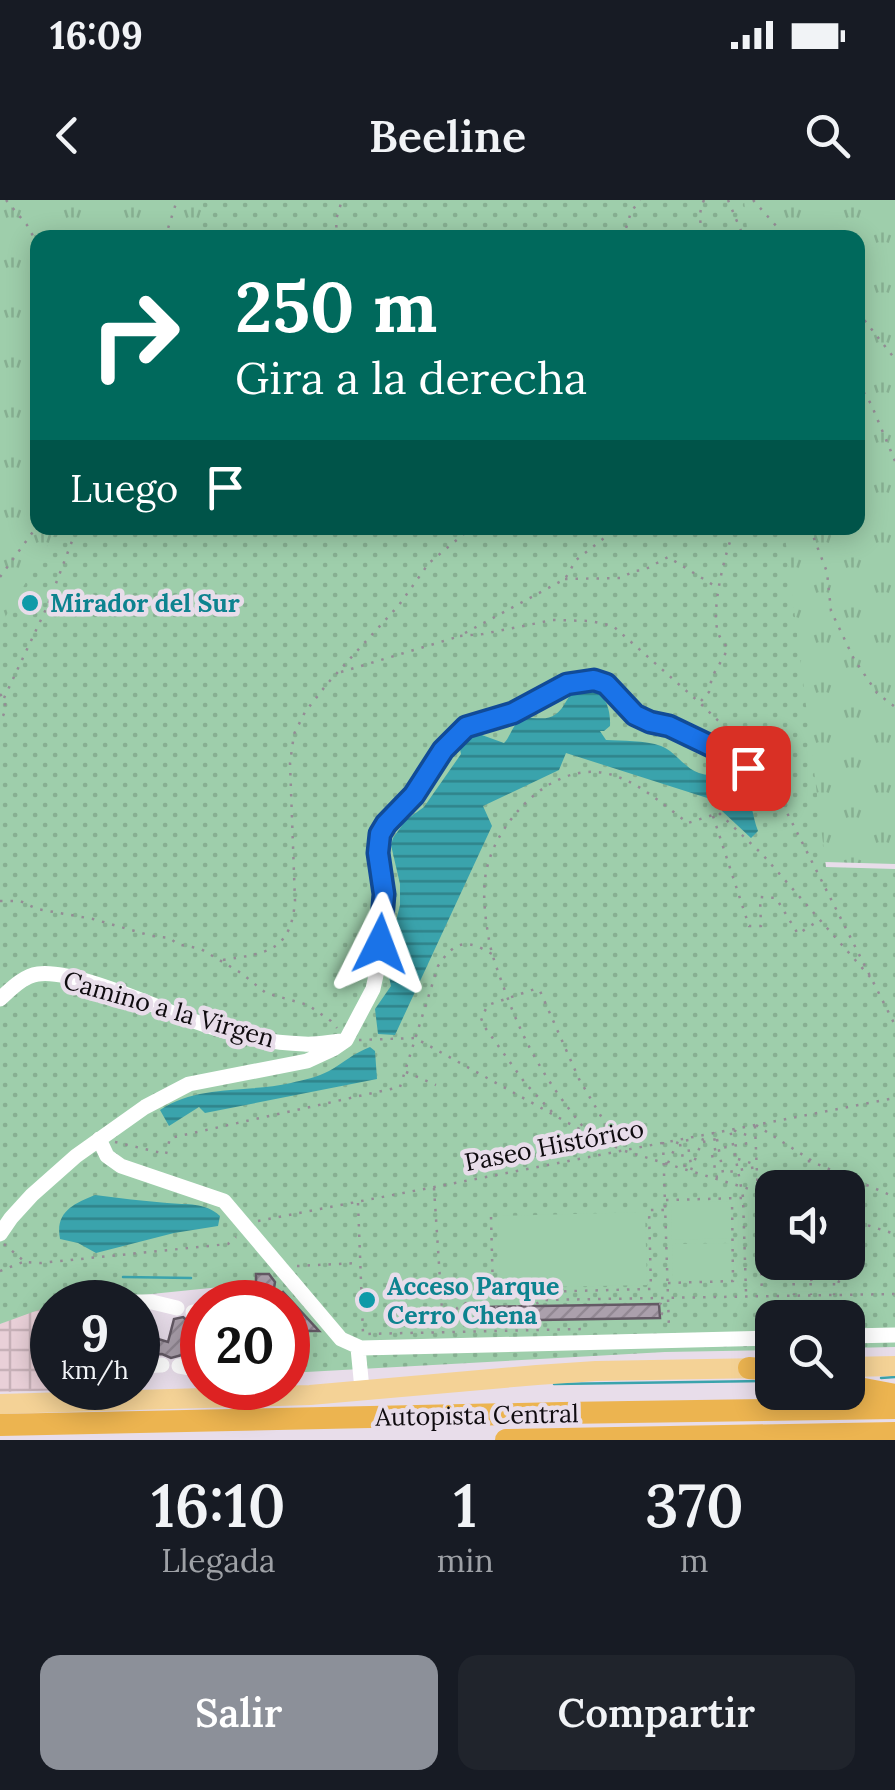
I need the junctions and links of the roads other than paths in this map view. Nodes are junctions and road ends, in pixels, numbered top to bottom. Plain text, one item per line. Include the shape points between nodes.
1 (772, 782) road end
2 (0, 999) edge
3 (346, 1040) junction
4 (99, 1138) junction
5 (0, 1237) edge
6 (895, 1335) edge
7 (865, 1336) edge
8 (755, 1338) edge
9 (358, 1348) junction
10 (895, 1366) edge
11 (865, 1367) edge
12 (755, 1368) edge
13 (362, 1390) junction
14 (865, 1390) edge
15 (310, 1396) edge
16 (895, 1396) edge
17 (30, 1401) edge
18 (0, 1404) edge
19 (895, 1408) edge
20 (0, 1425) edge
21 (895, 1433) edge
22 (778, 1435) junction
23 (506, 1440) edge
24 (748, 1440) edge

1 - 3 lane via 717,749 635,715 594,680 567,684 513,713 466,727 380,834 378,966
2 - 3 lane, Camino a la Virgen via 27,977 58,976 252,1038
3 - 4 lane via 307,1061 189,1084
4 - 5 lane via 32,1195
4 - 9 lane via 120,1166 224,1201 341,1339
6 - 7 lane
8 - 9 lane
9 - 13 lane
10 - 11 main road
12 - 13 main road via 596,1371
13 - 15 main road
14 - 16 highway
17 - 18 main road
19 - 20 highway, Autopista Central
21 - 22 highway, Autopista Central
22 - 23 highway, Autopista Central
22 - 24 highway

